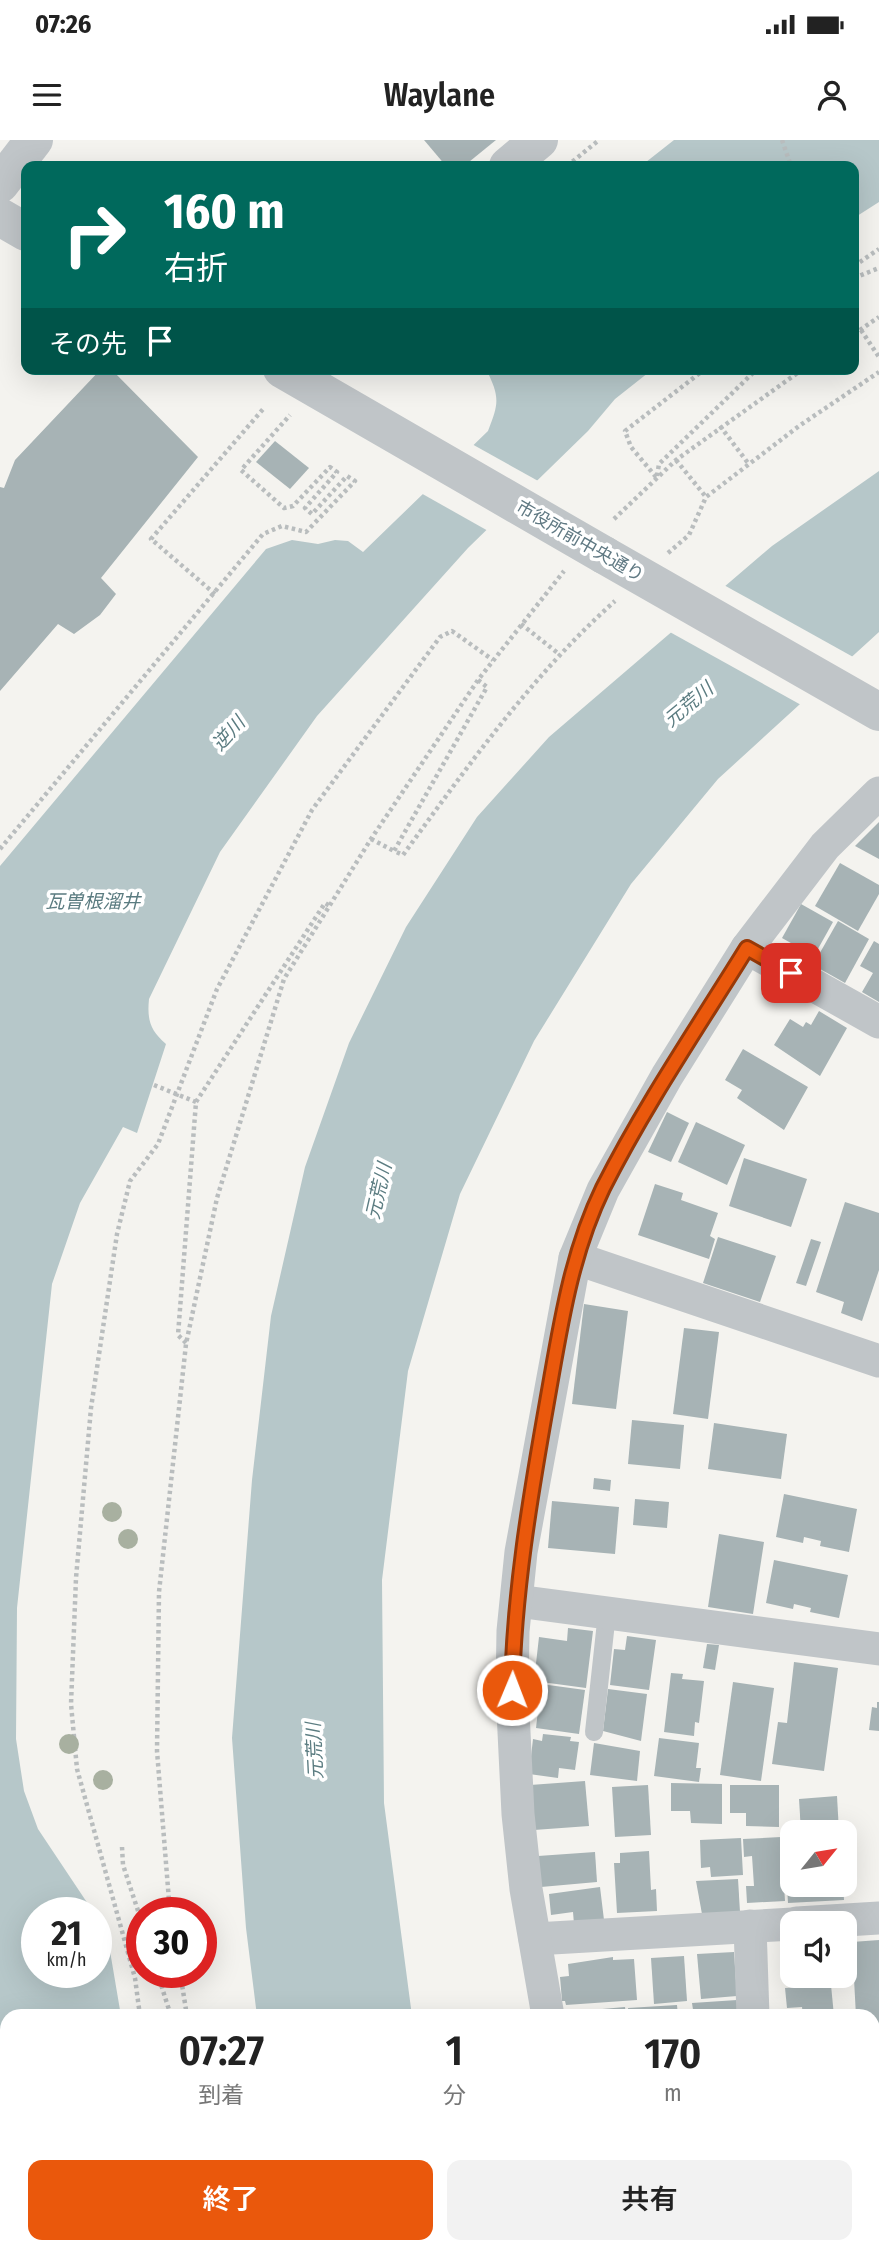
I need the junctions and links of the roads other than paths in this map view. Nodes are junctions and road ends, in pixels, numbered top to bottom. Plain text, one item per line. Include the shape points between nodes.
1 (34, 140) edge
2 (539, 140) edge
3 (514, 161) edge
4 (0, 184) edge
5 (0, 217) edge
6 (21, 229) edge
7 (293, 375) edge
8 (879, 712) edge
9 (879, 793) edge
10 (747, 948) junction
11 (879, 1022) edge
12 (575, 1258) junction
13 (879, 1361) edge
14 (517, 1601) junction
15 (607, 1613) junction
16 (879, 1649) edge
17 (594, 1732) dead end
18 (879, 1918) edge
19 (857, 1919) edge
20 (780, 1924) edge
21 (750, 1926) junction
22 (535, 1939) junction
23 (547, 2009) edge
24 (753, 2009) edge

1 - 4 street
2 - 3 street
5 - 6 street
7 - 8 street, 市役所前中央通り, bridge
9 - 10 street via 825,846
10 - 11 street
10 - 12 street via 603,1189
12 - 13 street
12 - 14 street via 540,1437
14 - 15 street
14 - 22 street via 512,1690 518,1814
15 - 16 street
15 - 17 lane
18 - 19 street
20 - 21 street
21 - 22 street
21 - 24 street
22 - 23 street

